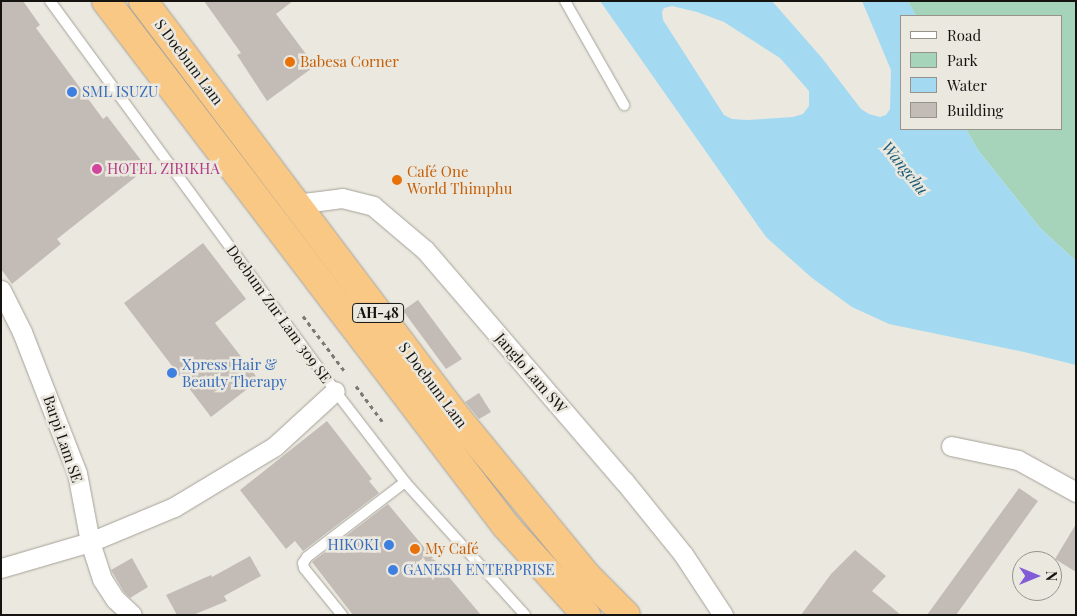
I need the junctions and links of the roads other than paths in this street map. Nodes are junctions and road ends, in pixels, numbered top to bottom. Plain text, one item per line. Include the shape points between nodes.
1 (50, 1) edge
2 (106, 1) edge
3 (143, 1) edge
4 (565, 1) edge
5 (624, 105) dead end
6 (296, 204) junction
7 (1, 290) edge
8 (334, 391) junction
9 (951, 446) dead end
10 (405, 482) junction
11 (1076, 492) edge
12 (90, 542) junction
13 (1, 568) edge
14 (132, 615) edge
15 (342, 615) edge
16 (525, 615) edge
17 (586, 615) edge
18 (626, 615) edge
19 (723, 615) edge

1 - 8 lane, Doebum Zur Lam 309 SE
2 - 17 highway, S Doebum Lam / AH-48 via 506,526
3 - 6 highway, S Doebum Lam / AH-48
4 - 5 lane
6 - 18 highway, S Doebum Lam / AH-48 via 459,420 587,576
6 - 19 street, Janglo Lam SW via 342,198 373,206 425,250 684,554
7 - 12 street, Barpi Lam SE via 22,332 77,473
8 - 10 lane, Doebum Zur Lam 309 SE
8 - 12 street via 275,446 174,507
9 - 11 street via 1018,460
10 - 15 lane via 303,563
10 - 16 lane, Doebum Zur Lam 309 SE
12 - 13 street
12 - 14 street, Barpi Lam SE via 102,579 115,599

